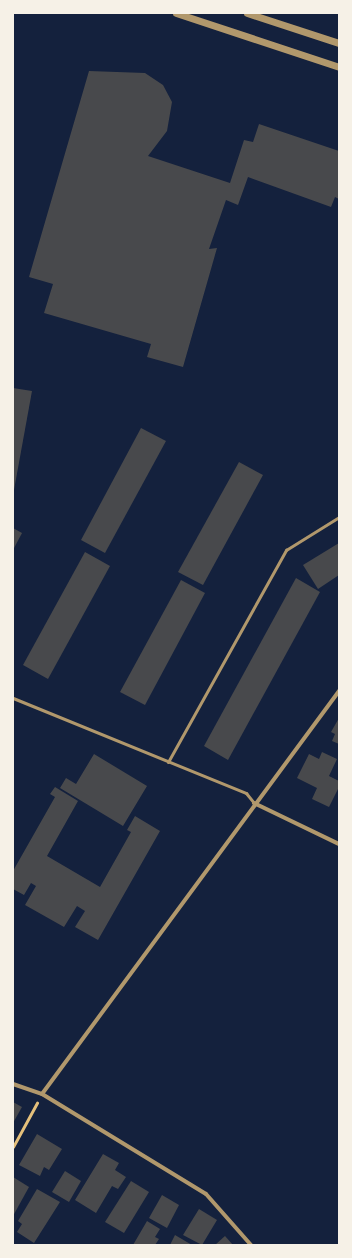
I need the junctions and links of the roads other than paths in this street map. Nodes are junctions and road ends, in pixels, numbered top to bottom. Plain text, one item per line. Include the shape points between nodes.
1 (176, 13) edge
2 (247, 13) edge
3 (339, 43) edge
4 (339, 67) edge
5 (339, 517) edge
6 (339, 691) edge
7 (13, 698) edge
8 (168, 762) junction
9 (254, 803) junction
10 (339, 844) edge
11 (13, 1084) edge
12 (42, 1094) junction
13 (251, 1245) edge

1 - 4 street
2 - 3 street
5 - 8 lane via 286,550
6 - 9 street
7 - 8 lane
8 - 9 lane via 246,793
9 - 10 street
9 - 12 street
11 - 12 street
12 - 13 street via 206,1194 242,1231

